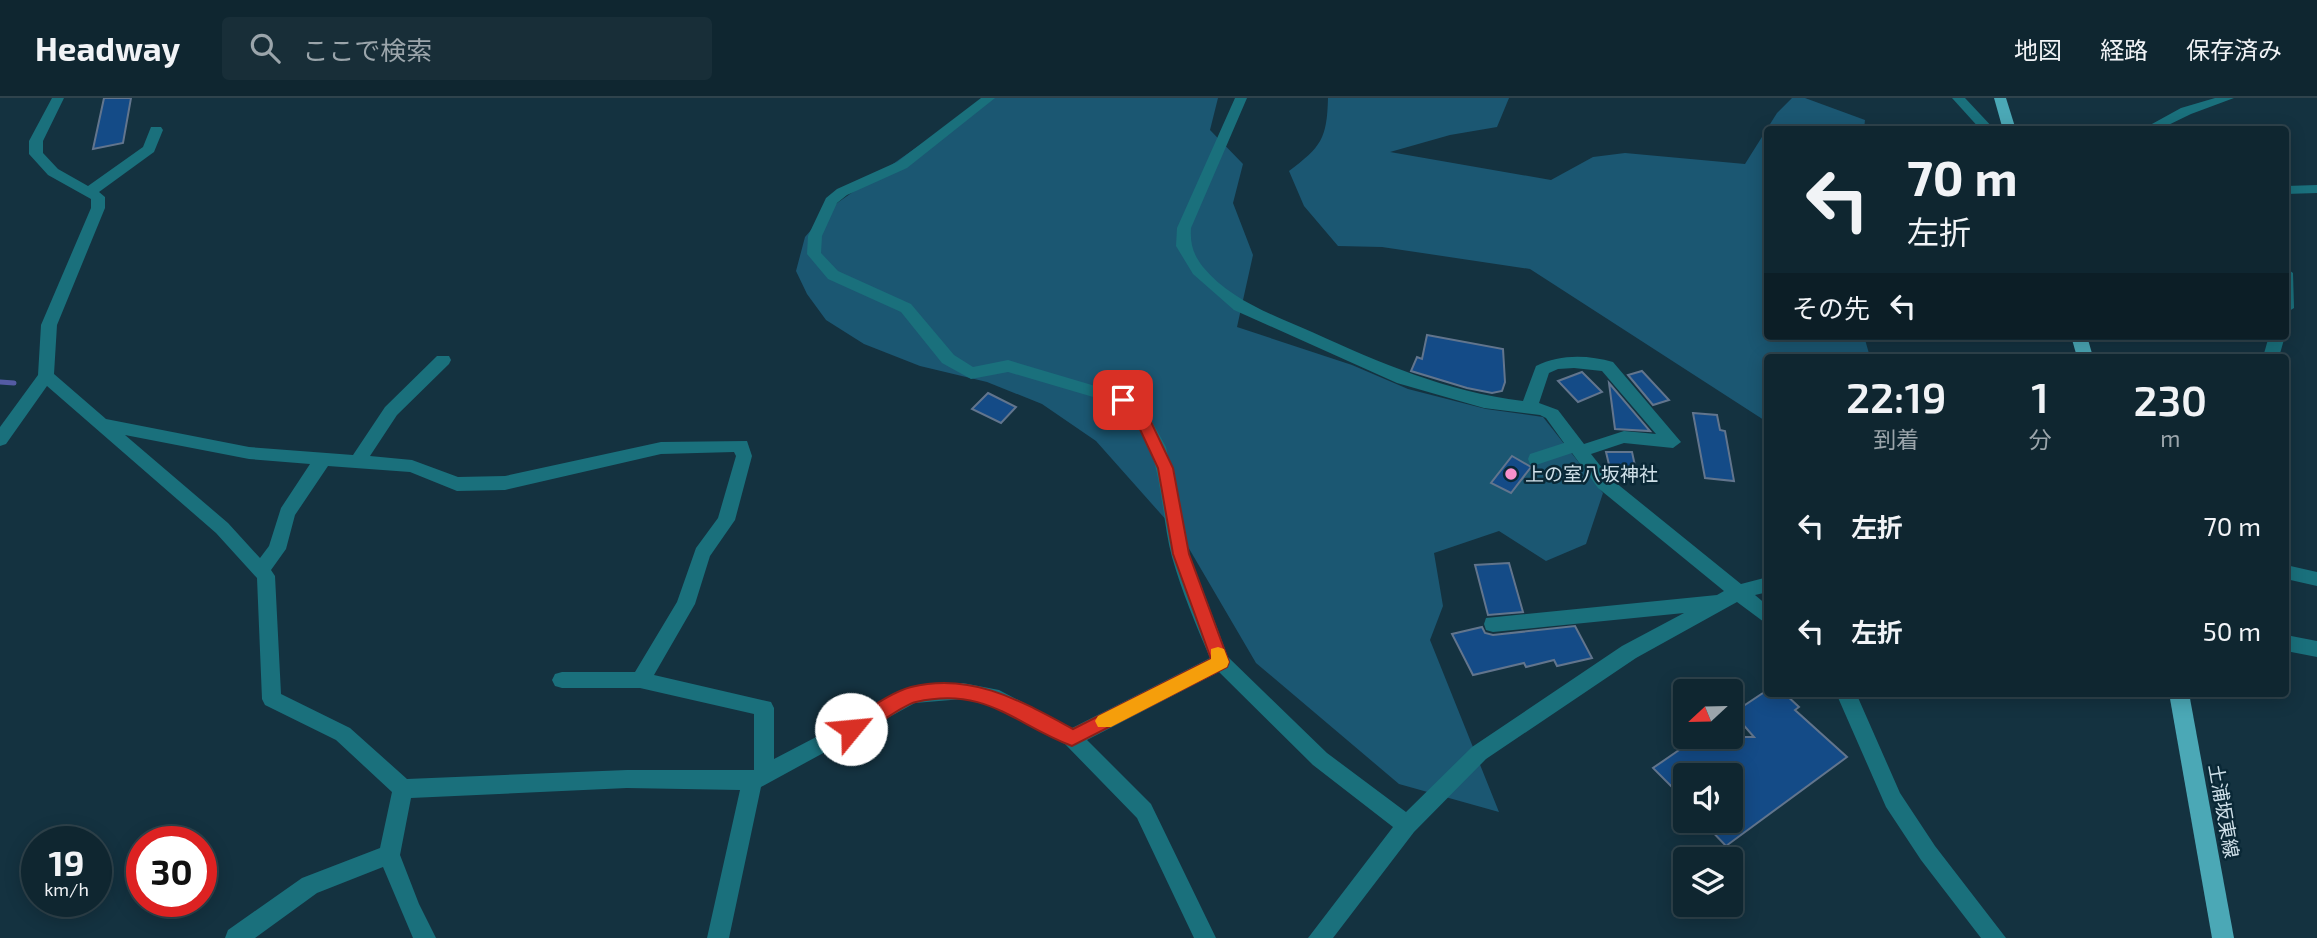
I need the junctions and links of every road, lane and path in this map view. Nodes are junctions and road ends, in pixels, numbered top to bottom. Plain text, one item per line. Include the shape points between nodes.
1 (58, 98) edge
2 (989, 98) edge
3 (1241, 98) edge
4 (1958, 98) edge
5 (2000, 98) edge
6 (2228, 98) edge
7 (1985, 126) edge
8 (2009, 126) edge
9 (2155, 126) edge
10 (156, 130) dead end
11 (2317, 189) edge
12 (2289, 190) edge
13 (89, 192) junction
14 (443, 360) dead end
15 (46, 376) junction
16 (1530, 407) junction
17 (99, 423) junction
18 (0, 440) edge
19 (1579, 448) junction
20 (323, 458) junction
21 (1536, 459) dead end
22 (358, 461) junction
23 (261, 570) junction
24 (2289, 573) edge
25 (2317, 579) edge
26 (1764, 585) edge
27 (1729, 597) junction
28 (1764, 615) edge
29 (1493, 624) dead end
30 (2289, 644) edge
31 (2317, 649) edge
32 (1221, 662) junction
33 (562, 680) dead end
34 (640, 680) junction
35 (1848, 697) edge
36 (2180, 697) edge
37 (1072, 738) junction
38 (758, 777) junction
39 (403, 789) junction
40 (1407, 824) junction
41 (389, 855) junction
42 (236, 938) edge
43 (425, 938) edge
44 (718, 938) edge
45 (1205, 938) edge
46 (1319, 938) edge
47 (1995, 938) edge
48 (2223, 938) edge

1 - 13 street via 36,141 36,154 53,172
2 - 32 street via 902,165 831,201 815,236 814,254 833,275 906,308 948,359 971,373 1008,366 1136,407 1165,468 1181,554
3 - 16 street via 1184,228 1183,246 1198,271 1239,306 1404,379 1484,402
4 - 7 street
5 - 8 main road
6 - 9 street
10 - 13 street via 149,149
11 - 12 street
13 - 15 street via 98,197 98,208 49,325
14 - 22 street via 391,411
15 - 17 street
15 - 18 street
16 - 19 street via 1552,414
16 - 19 street via 1542,370 1551,364 1607,366 1673,442 1624,438
17 - 20 street via 249,453
17 - 23 street via 222,528
19 - 21 street
19 - 27 street via 1604,483
20 - 22 street
20 - 23 street via 287,513 277,549
22 - 34 street via 412,466 457,484 505,483 661,448 741,445 744,456 726,520 702,553 685,604
23 - 39 street via 266,576 272,699 343,734
24 - 25 street
26 - 27 street
27 - 28 street
27 - 29 street
27 - 40 street via 1629,652 1479,753
30 - 31 street
32 - 37 street
32 - 40 street via 1320,759
33 - 34 street
34 - 38 street via 764,708
35 - 47 street via 1893,800
36 - 48 main road, 土浦坂東線
37 - 38 street via 999,699 963,691 912,695
37 - 45 street via 1144,811
38 - 39 street
38 - 44 street
39 - 41 street
40 - 46 street
41 - 42 street via 310,885
41 - 43 street

